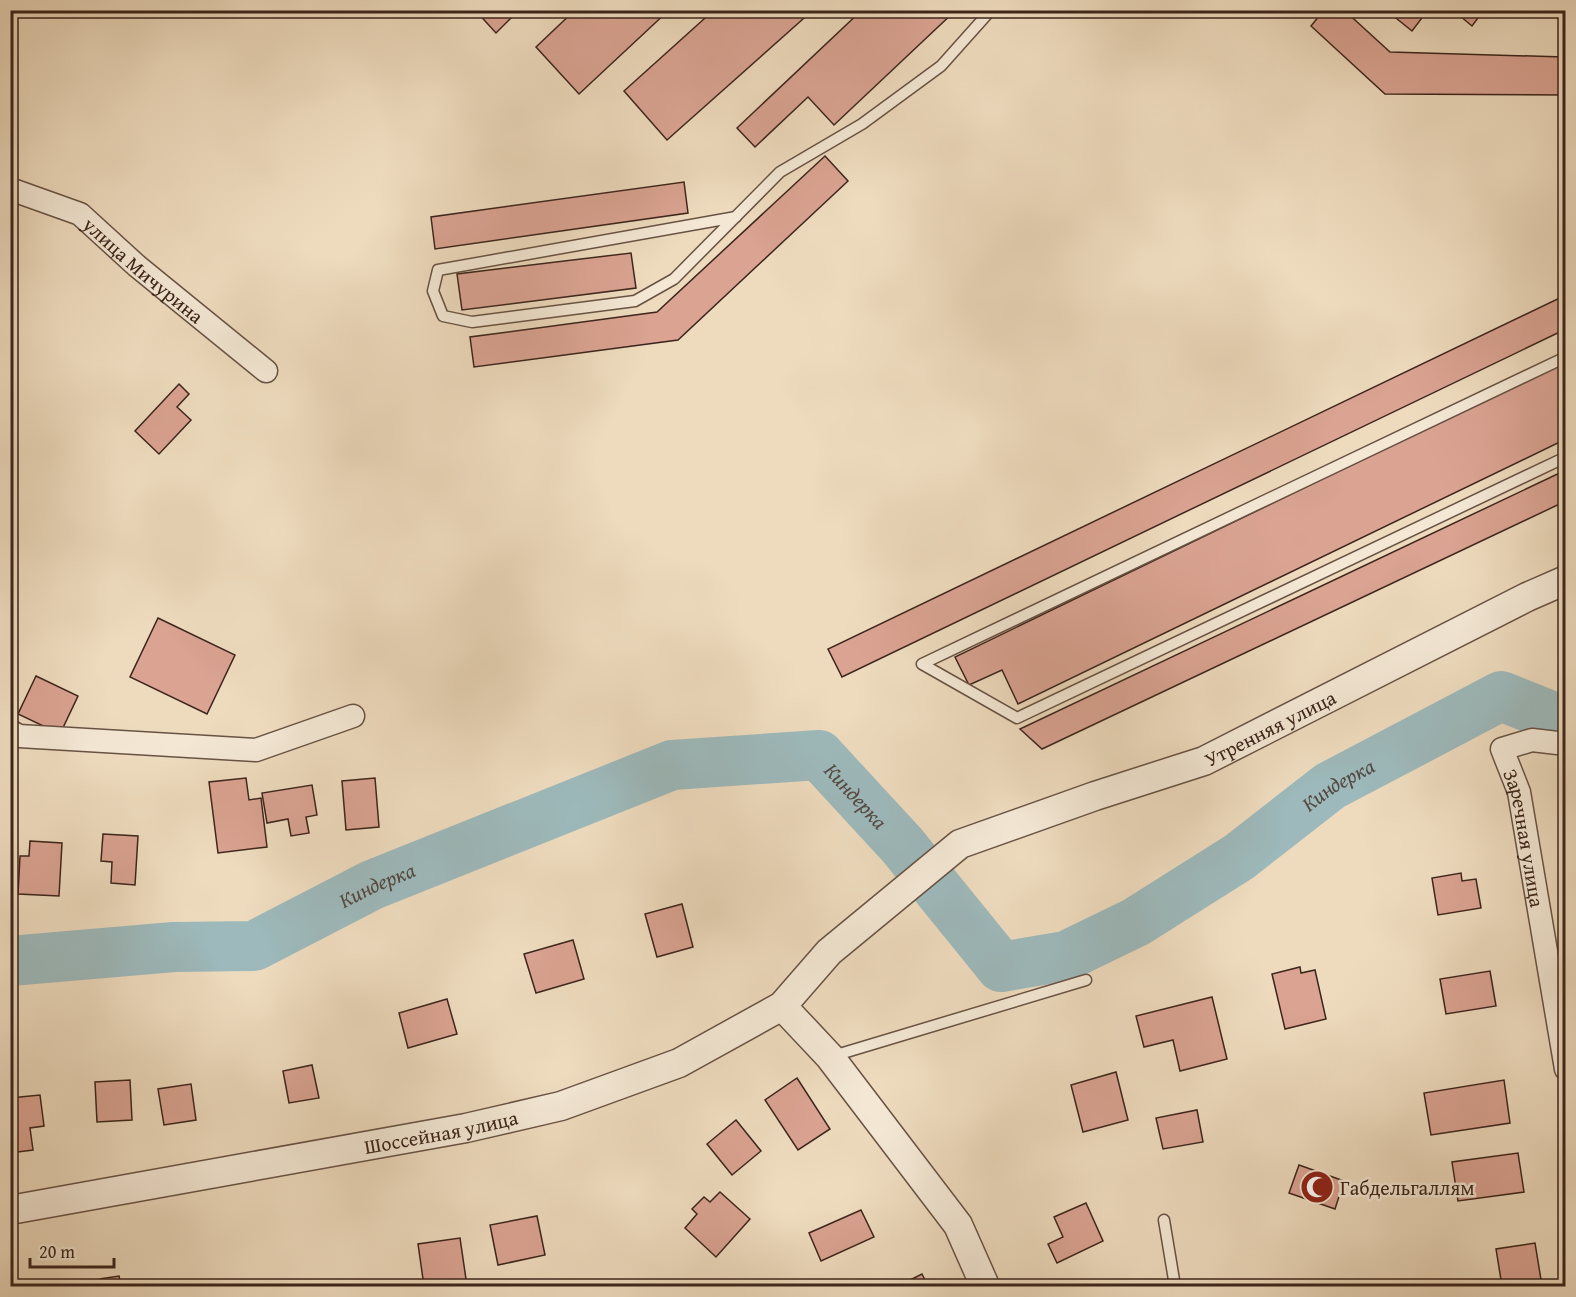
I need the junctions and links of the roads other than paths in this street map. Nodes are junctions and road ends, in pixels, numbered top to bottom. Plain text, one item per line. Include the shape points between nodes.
1 (991, 10) edge
2 (10, 189) edge
3 (736, 217) junction
4 (1566, 357) edge
5 (266, 371) dead end
6 (1566, 457) edge
7 (1566, 580) edge
8 (353, 717) dead end
9 (10, 731) edge
10 (1566, 744) edge
11 (896, 895) joint
12 (1086, 980) dead end
13 (782, 1006) junction
14 (830, 1057) junction
15 (1566, 1069) edge
16 (10, 1210) edge
17 (1164, 1220) dead end
18 (985, 1287) edge
19 (1175, 1287) edge

1 - 3 lane via 941,66 862,124 780,172
2 - 5 street, улица Мичурина via 80,214
3 - 3 lane via 438,270 433,291 443,316 472,322 634,301 674,279
4 - 6 lane via 922,664 1017,718
7 - 11 street, Утренняя улица via 1331,694 1204,761 960,844
8 - 9 street via 256,750 19,736
10 - 15 street, Заречная улица via 1532,740 1502,749 1519,792
11 - 13 street, Шоссейная улица via 829,952
12 - 14 lane
13 - 14 street
13 - 16 street, Шоссейная улица via 679,1063 561,1106 466,1128
14 - 18 street via 958,1225
17 - 19 lane

